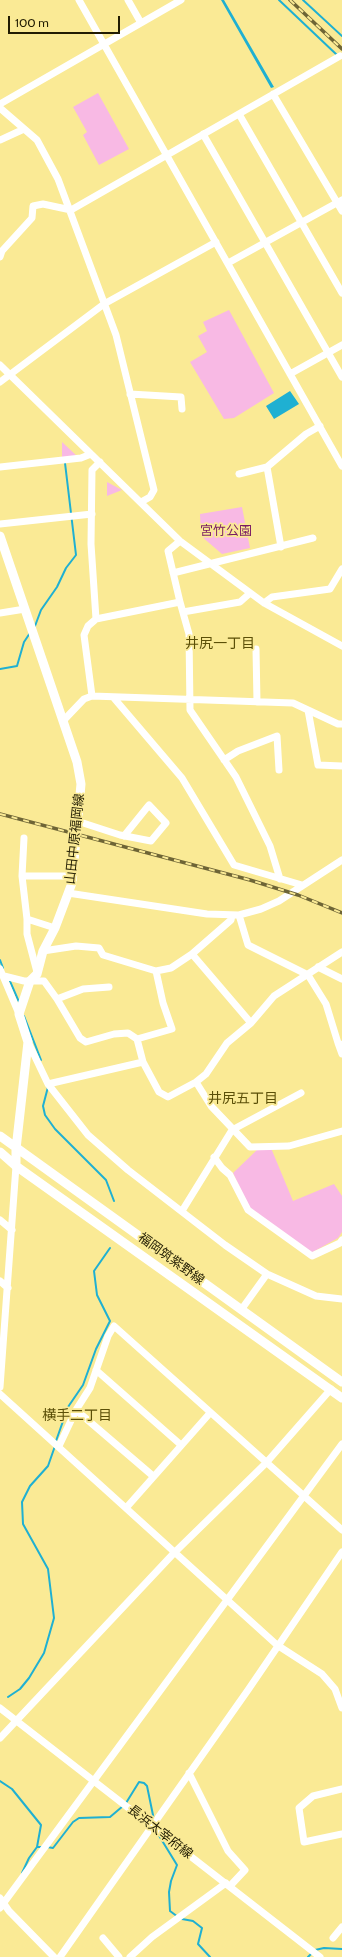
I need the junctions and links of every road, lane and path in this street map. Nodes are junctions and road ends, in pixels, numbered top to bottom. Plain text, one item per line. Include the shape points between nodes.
1 (79, 0) edge
2 (128, 0) edge
3 (178, 1) edge
4 (141, 23) junction
5 (104, 44) junction
6 (340, 56) dead end
7 (272, 94) junction
8 (0, 104) edge
9 (0, 108) edge
10 (239, 114) junction
11 (24, 129) junction
12 (204, 134) junction
13 (0, 140) edge
14 (167, 155) junction
15 (340, 201) edge
16 (71, 210) junction
17 (342, 211) edge
18 (302, 222) junction
19 (216, 242) junction
20 (265, 243) junction
21 (0, 257) edge
22 (228, 263) junction
23 (342, 293) edge
24 (104, 304) junction
25 (342, 345) edge
26 (328, 353) junction
27 (0, 365) edge
28 (290, 374) junction
29 (10, 375) junction
30 (342, 377) edge
31 (0, 382) edge
32 (130, 394) junction
33 (182, 409) dead end
34 (320, 426) junction
35 (91, 454) junction
36 (100, 462) junction
37 (342, 466) edge
38 (268, 467) junction
39 (0, 468) edge
40 (238, 474) dead end
41 (141, 502) junction
42 (92, 514) junction
43 (0, 524) edge
44 (0, 536) edge
45 (313, 538) dead end
46 (180, 540) junction
47 (281, 547) junction
48 (210, 564) junction
49 (342, 569) edge
50 (173, 573) junction
51 (249, 594) junction
52 (180, 602) junction
53 (264, 603) junction
54 (25, 608) junction
55 (0, 612) edge
56 (184, 612) junction
57 (96, 620) junction
58 (342, 646) edge
59 (256, 649) dead end
60 (92, 696) junction
61 (113, 697) junction
62 (188, 699) junction
63 (257, 702) junction
64 (308, 710) junction
65 (63, 721) junction
66 (342, 724) edge
67 (224, 760) junction
68 (342, 766) edge
69 (279, 770) dead end
70 (77, 821) junction
71 (124, 836) junction
72 (24, 838) dead end
73 (342, 860) edge
74 (22, 876) junction
75 (73, 876) junction
76 (280, 879) junction
77 (302, 885) junction
78 (68, 893) junction
79 (236, 915) junction
80 (27, 919) junction
81 (55, 928) junction
82 (43, 951) junction
83 (342, 952) edge
84 (192, 954) junction
85 (318, 967) junction
86 (156, 971) junction
87 (2, 974) edge
88 (37, 974) junction
89 (308, 975) junction
90 (342, 979) edge
91 (27, 981) junction
92 (109, 987) dead end
93 (57, 999) junction
94 (20, 1010) junction
95 (251, 1023) junction
96 (137, 1039) junction
97 (28, 1042) junction
98 (340, 1044) edge
99 (342, 1054) edge
100 (143, 1062) junction
101 (47, 1082) junction
102 (196, 1082) junction
103 (301, 1093) dead end
104 (232, 1130) junction
105 (342, 1131) edge
106 (0, 1136) edge
107 (16, 1149) junction
108 (0, 1152) edge
109 (214, 1157) junction
110 (16, 1166) junction
111 (182, 1211) junction
112 (0, 1220) edge
113 (12, 1230) junction
114 (342, 1240) edge
115 (267, 1274) junction
116 (0, 1281) edge
117 (8, 1288) junction
118 (342, 1299) edge
119 (241, 1310) junction
120 (2, 1338) edge
121 (96, 1370) junction
122 (341, 1379) edge
123 (0, 1387) edge
124 (331, 1389) junction
125 (0, 1394) edge
126 (342, 1398) edge
127 (76, 1410) junction
128 (210, 1413) junction
129 (56, 1444) junction
130 (342, 1444) edge
131 (181, 1445) junction
132 (266, 1463) junction
133 (154, 1476) junction
134 (304, 1496) junction
135 (126, 1508) junction
136 (342, 1530) edge
137 (342, 1552) edge
138 (174, 1553) junction
139 (227, 1601) junction
140 (277, 1645) junction
141 (0, 1708) edge
142 (342, 1708) edge
143 (16, 1720) junction
144 (0, 1738) edge
145 (189, 1773) junction
146 (94, 1782) junction
147 (342, 1789) edge
148 (152, 1826) junction
149 (342, 1834) edge
150 (228, 1884) junction
151 (2, 1903) edge
152 (342, 1927) edge
153 (103, 1938) dead end
154 (333, 1938) dead end
155 (54, 1957) edge
156 (60, 1957) edge
157 (119, 1957) edge
158 (130, 1957) edge
159 (320, 1957) edge

1 - 5 street
2 - 4 street
3 - 4 street
4 - 5 street
5 - 8 street
5 - 14 street
6 - 7 street
7 - 10 street
7 - 15 street
9 - 11 street
10 - 12 street
10 - 18 street
11 - 13 street
11 - 16 street via 37,140
12 - 14 street
12 - 20 street
14 - 16 street
14 - 19 street
15 - 17 street
15 - 18 street
16 - 21 street via 43,204 33,206 32,218 2,251
16 - 24 street
18 - 20 street
18 - 23 street
19 - 22 street
19 - 24 street
20 - 22 street
20 - 26 street
22 - 28 street
24 - 29 street
24 - 32 street via 116,335
25 - 26 street
26 - 28 street
26 - 30 street
27 - 29 street
28 - 34 street
29 - 31 street
29 - 35 street
32 - 33 street via 181,397
32 - 41 street via 154,490 150,497
34 - 37 street
34 - 38 street via 306,434
35 - 36 street
35 - 39 street via 81,458
36 - 41 street
36 - 42 street via 92,470
38 - 40 street
38 - 47 street
41 - 46 street
42 - 43 street
42 - 57 street via 91,544
44 - 54 main road, 山田中原福岡線
45 - 47 street
46 - 48 street
46 - 50 street via 168,551
47 - 48 street
48 - 50 street
48 - 51 street
49 - 53 street via 330,589 272,597
50 - 52 street
51 - 53 street
51 - 56 street via 240,602
52 - 56 street
52 - 57 street
53 - 58 street
54 - 55 street
54 - 65 main road, 山田中原福岡線
56 - 62 street via 189,634
57 - 60 street via 84,632
59 - 63 street
60 - 61 street
60 - 65 street via 84,699
61 - 62 street
61 - 76 street via 182,778 234,865
62 - 63 street
62 - 67 street via 190,710
63 - 64 street via 293,703
64 - 66 street
64 - 68 street via 318,765
65 - 70 main road, 山田中原福岡線 via 78,762 82,784
67 - 69 street via 238,750 277,736
67 - 76 street via 236,777 270,846
70 - 71 street
70 - 75 main road, 山田中原福岡線
71 - 71 street via 152,841 166,823 149,806
72 - 74 street
73 - 77 street
74 - 75 street
74 - 80 street
75 - 78 main road, 山田中原福岡線
76 - 77 street
77 - 79 street via 261,909
78 - 79 street via 207,914
78 - 81 main road, 山田中原福岡線
79 - 84 street
79 - 89 street via 248,946
80 - 81 street
80 - 88 street via 27,934
81 - 82 main road, 山田中原福岡線
82 - 86 street via 76,946 99,948 103,955
82 - 88 main road, 山田中原福岡線
83 - 85 street
84 - 86 street via 171,968
84 - 95 street
85 - 89 street
85 - 90 street
86 - 96 street via 172,1029
87 - 91 street
87 - 94 street
88 - 91 main road, 山田中原福岡線
89 - 95 street via 274,996
89 - 98 street via 326,1004
91 - 93 street via 44,981
91 - 94 main road, 山田中原福岡線
92 - 93 street via 83,989
93 - 96 street via 80,1038 86,1042 128,1033
94 - 97 main road
95 - 102 street via 227,1043 206,1074
96 - 100 street
97 - 101 street
97 - 107 main road
98 - 99 street
100 - 101 street
100 - 102 street via 159,1092 168,1097
101 - 111 street via 88,1135 128,1170
102 - 104 street via 211,1106
103 - 104 street
104 - 105 street via 250,1148 289,1146
104 - 109 street
106 - 107 main road, 福岡筑紫野線
107 - 110 main road
107 - 119 main road, 福岡筑紫野線
108 - 110 main road, 福岡筑紫野線
109 - 111 street
109 - 114 street via 230,1175 248,1210 312,1256
110 - 113 street
110 - 124 main road, 福岡筑紫野線
111 - 115 street
112 - 113 street
113 - 117 street
115 - 118 street via 316,1296
115 - 119 street
116 - 117 street
117 - 120 street
119 - 122 main road, 福岡筑紫野線
120 - 123 street
121 - 127 street via 90,1388
121 - 128 street via 114,1326
121 - 131 street
124 - 126 main road, 福岡筑紫野線
124 - 132 street
125 - 129 street
127 - 129 street
127 - 133 street
128 - 131 street
128 - 132 street
129 - 135 street
130 - 134 street
131 - 133 street
132 - 134 street
132 - 138 street
133 - 135 street
134 - 136 street
134 - 139 street
135 - 138 street
137 - 140 street
138 - 139 street
138 - 143 street
139 - 140 street
139 - 146 street
140 - 142 street via 322,1674 335,1689
140 - 145 street
141 - 143 street, 長浜太宰府線
143 - 144 street
143 - 146 street, 長浜太宰府線
145 - 148 street
145 - 150 street via 228,1851 245,1870
146 - 148 street, 長浜太宰府線
146 - 151 street
147 - 149 street via 313,1796 299,1808 304,1842
148 - 150 street, 長浜太宰府線
148 - 156 street
150 - 158 street via 152,1936
150 - 159 street, 長浜太宰府線
151 - 155 street
152 - 154 street
153 - 157 street

